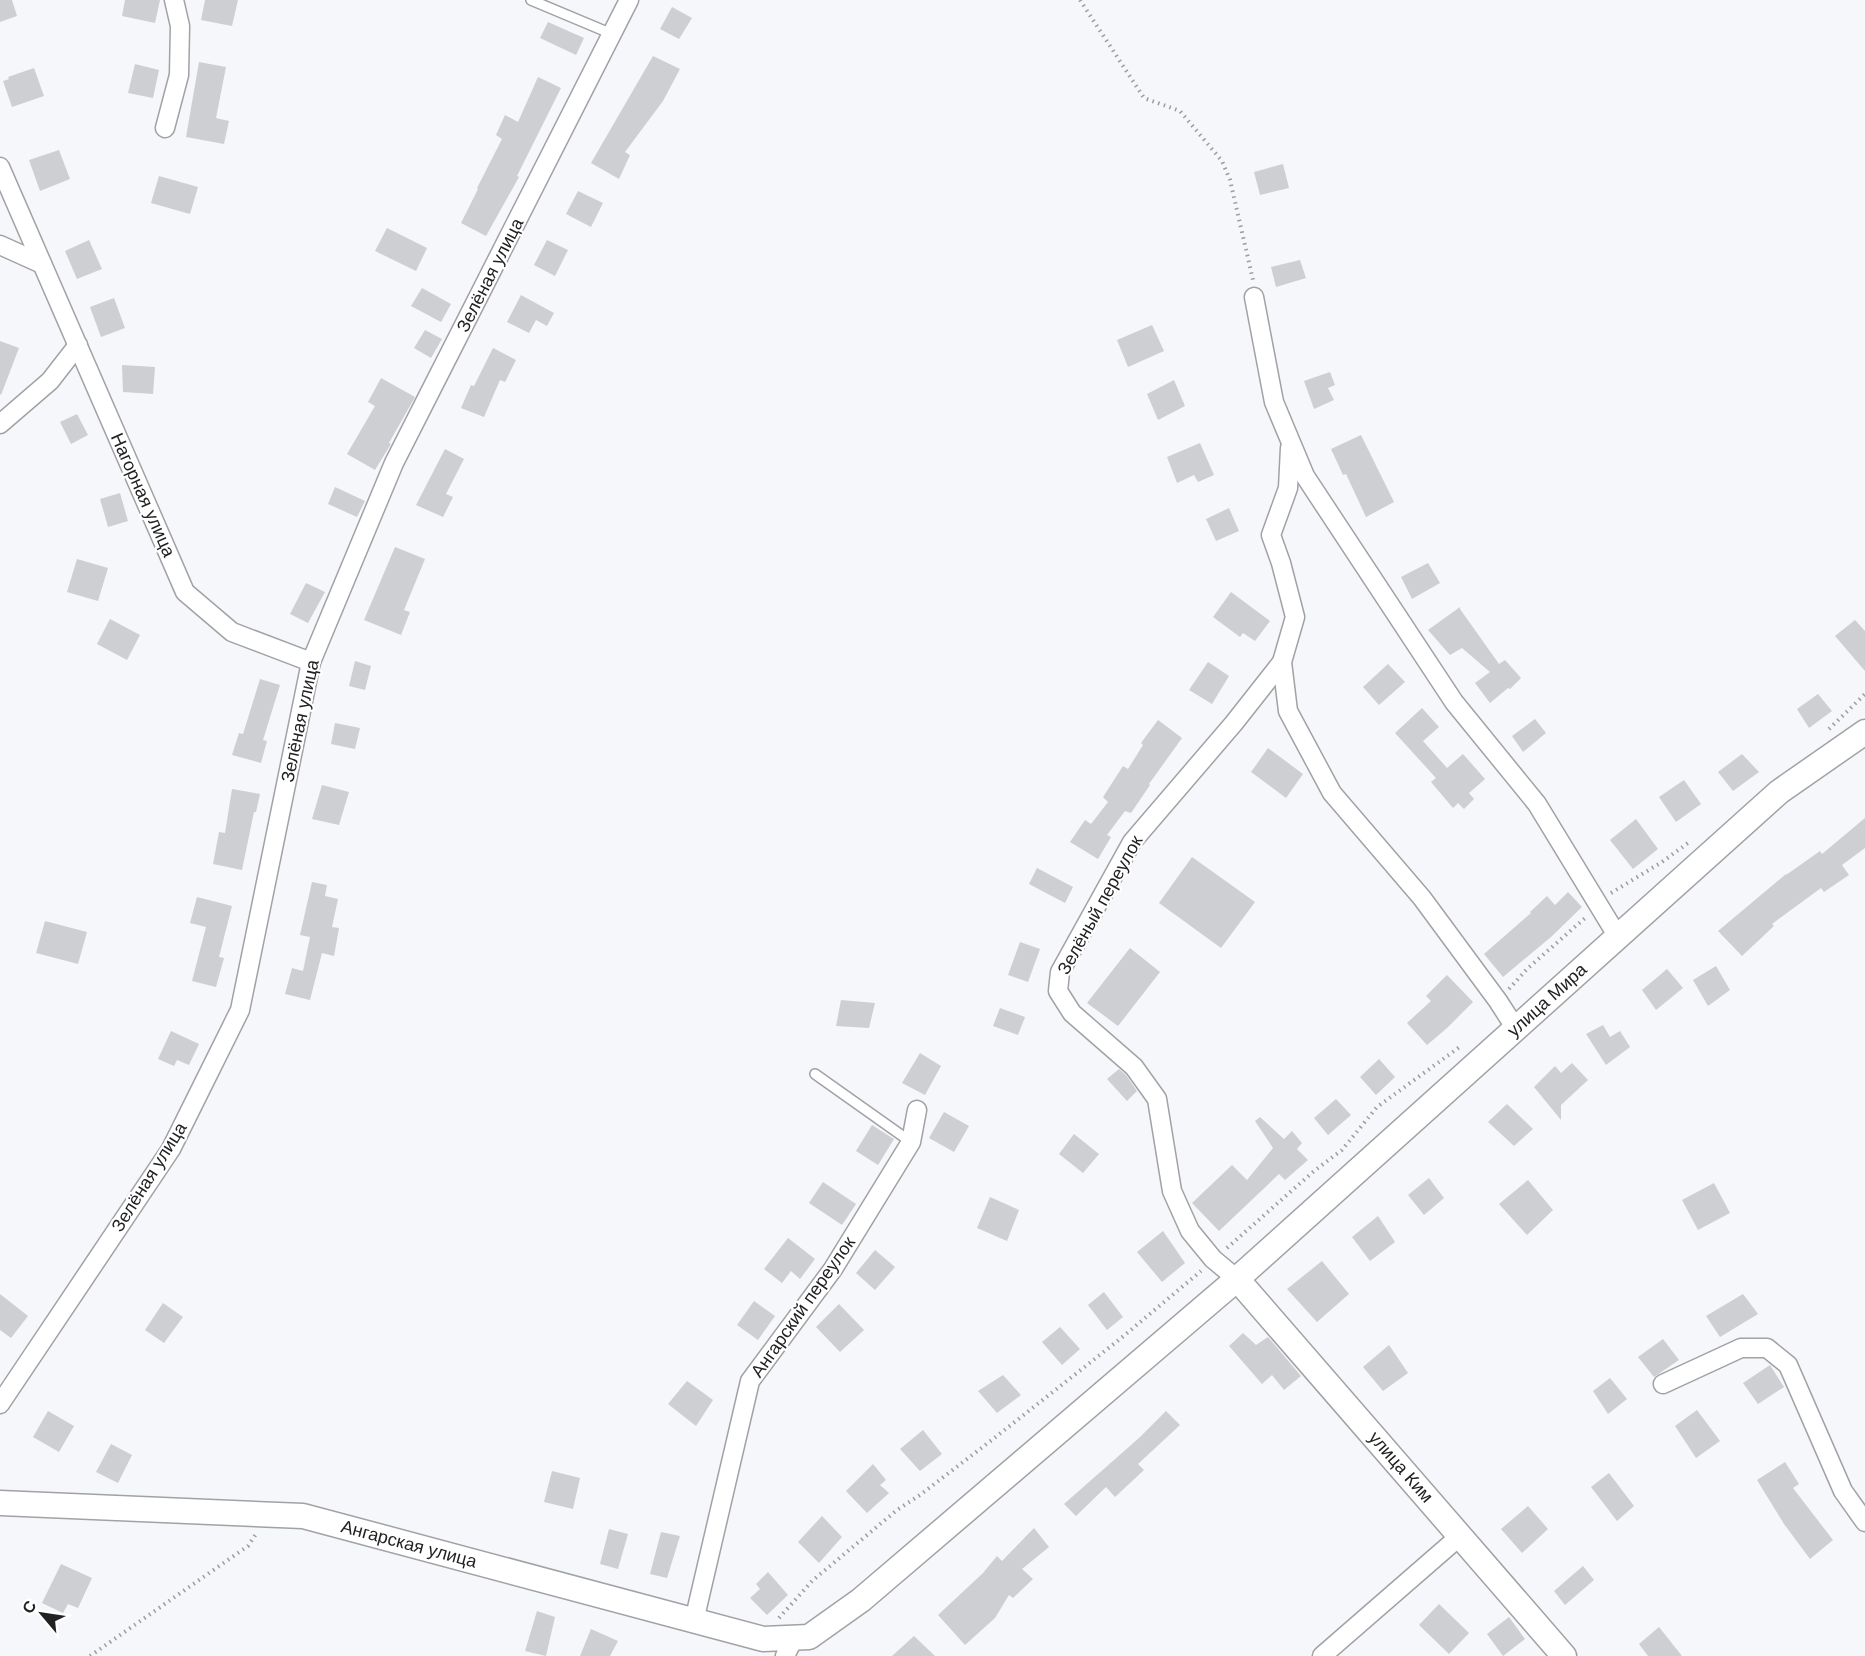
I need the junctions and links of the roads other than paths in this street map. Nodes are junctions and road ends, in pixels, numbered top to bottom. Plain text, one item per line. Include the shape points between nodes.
1 (174, 0) edge
2 (531, 0) edge
3 (629, 0) edge
4 (612, 34) junction
5 (165, 128) dead end
6 (0, 167) edge
7 (0, 245) edge
8 (42, 264) junction
9 (1254, 297) road end
10 (78, 345) junction
11 (0, 424) edge
12 (1291, 442) junction
13 (311, 662) junction
14 (1282, 662) junction
15 (1865, 732) edge
16 (1618, 937) junction
17 (1516, 1029) junction
18 (815, 1074) dead end
19 (917, 1110) dead end
20 (911, 1142) junction
21 (1238, 1279) junction
22 (1663, 1384) dead end
23 (0, 1404) edge
24 (0, 1503) edge
25 (1865, 1522) edge
26 (1460, 1536) junction
27 (694, 1621) junction
28 (796, 1644) edge
29 (1322, 1656) edge
30 (1564, 1656) edge

1 - 5 street via 180,26 179,75
2 - 4 lane
3 - 4 street, Зелёная улица
4 - 13 street, Зелёная улица via 394,463
6 - 8 street, Нагорная улица
7 - 8 street
8 - 10 street, Нагорная улица
9 - 12 street, Зелёный переулок via 1274,402
10 - 11 street via 50,381
10 - 13 street, Нагорная улица via 185,592 232,632
12 - 14 street, Зелёный переулок via 1288,488 1271,535 1295,617
12 - 16 street, Зелёный переулок via 1305,476 1454,702 1537,804
13 - 23 street, Зелёная улица via 240,1010 171,1149
14 - 17 street, Зелёный переулок via 1288,711 1332,793 1422,898
14 - 21 street, Зелёный переулок via 1131,842 1060,972 1058,991 1072,1013 1134,1067 1157,1099 1172,1191 1190,1232 1213,1259
15 - 16 street, улица Мира via 1779,792
16 - 17 street, улица Мира
17 - 21 street, улица Мира
18 - 20 lane
19 - 20 street, Ангарский переулок
20 - 27 street, Ангарский переулок via 833,1269 750,1381
21 - 26 street, улица Ким
21 - 28 street, улица Мира via 861,1600
22 - 25 street via 1741,1348 1767,1348 1788,1365 1843,1491
24 - 27 street, Ангарская улица via 303,1516
26 - 29 street
26 - 30 street, улица Ким
27 - 28 street, Ангарская улица via 763,1640

